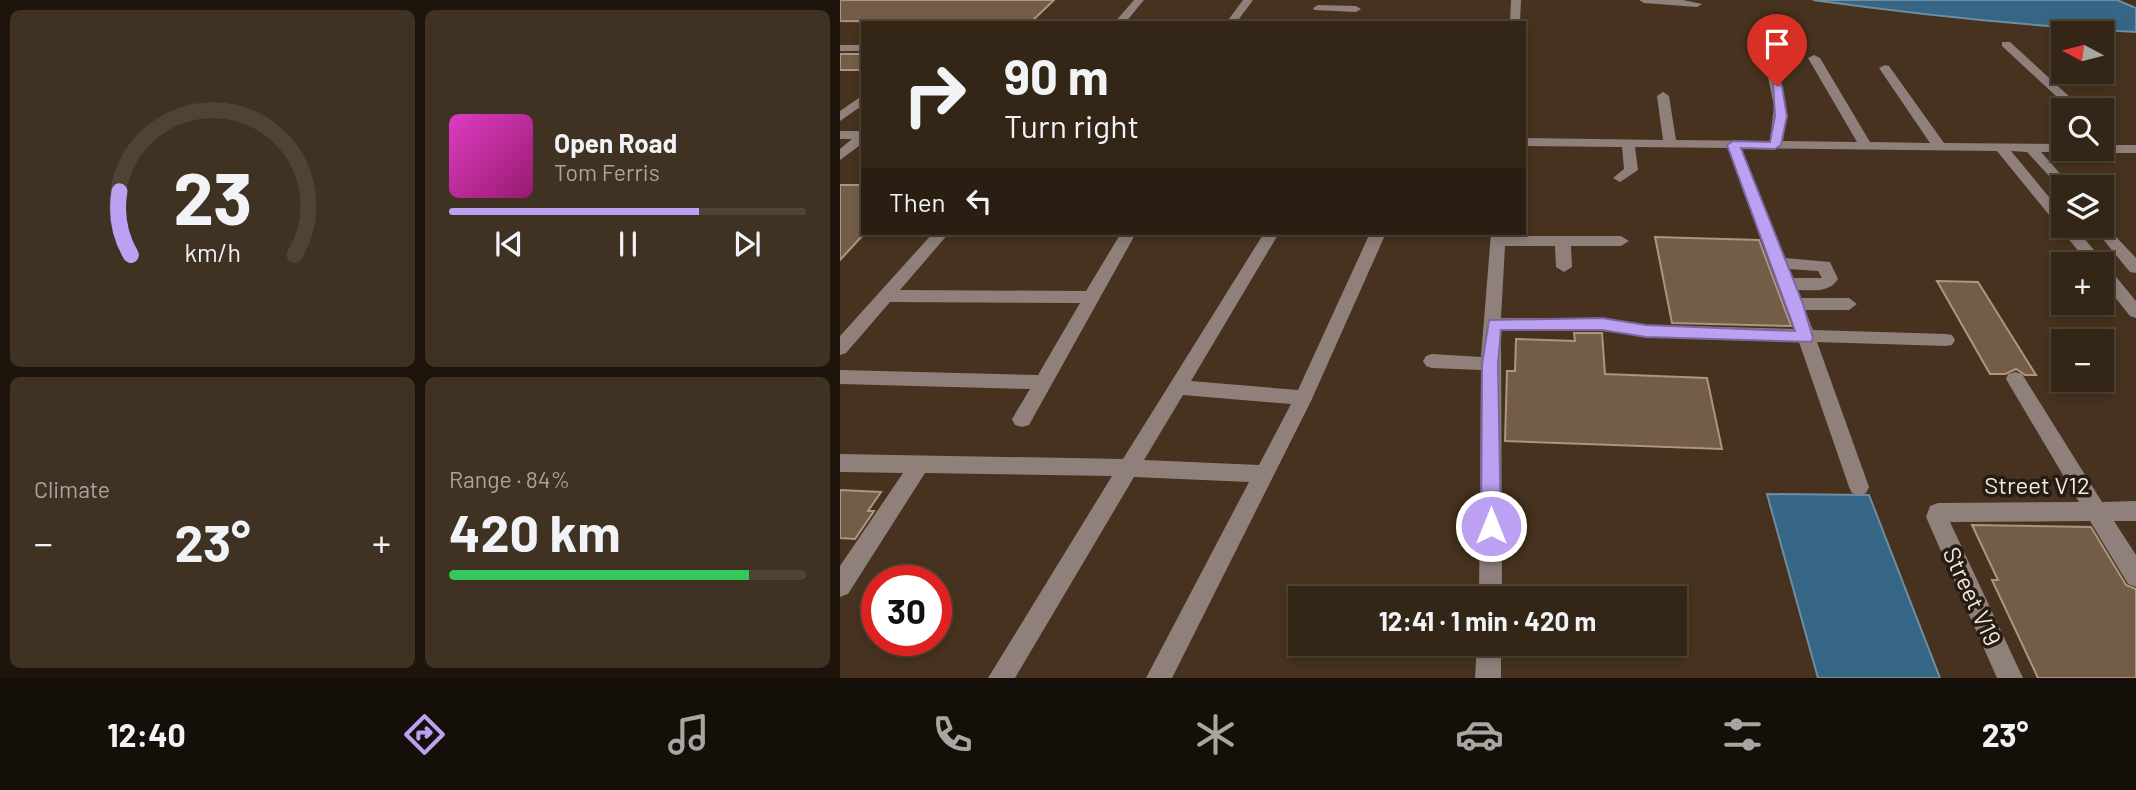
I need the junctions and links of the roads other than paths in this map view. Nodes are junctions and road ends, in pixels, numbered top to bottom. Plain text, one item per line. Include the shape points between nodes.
1 (1139, 0) edge
2 (1248, 0) edge
3 (1516, 0) edge
4 (1644, 0) edge
5 (1358, 4) edge
6 (1698, 4) dead end
7 (1318, 8) dead end
8 (1121, 21) edge
9 (1232, 21) edge
10 (1351, 21) edge
11 (1515, 21) edge
12 (2006, 44) dead end
13 (840, 48) edge
14 (861, 48) edge
15 (1814, 58) dead end
16 (1772, 67) dead end
17 (1885, 68) dead end
18 (1663, 96) dead end
19 (2065, 98) edge
20 (861, 101) edge
21 (840, 117) edge
22 (840, 135) edge
23 (861, 135) edge
24 (861, 137) edge
25 (1526, 142) edge
26 (1628, 144) junction
27 (1670, 144) junction
28 (2114, 144) edge
29 (1733, 145) junction
30 (1775, 145) junction
31 (1866, 146) junction
32 (1940, 147) junction
33 (2001, 148) junction
34 (2031, 148) junction
35 (2051, 148) edge
36 (2114, 149) edge
37 (2119, 149) junction
38 (2136, 149) edge
39 (840, 156) edge
40 (2055, 175) edge
41 (1620, 178) dead end
42 (2051, 208) edge
43 (939, 235) edge
44 (1127, 235) edge
45 (1269, 235) edge
46 (1377, 235) edge
47 (1498, 237) edge
48 (2076, 238) edge
49 (2112, 238) edge
50 (1621, 241) dead end
51 (1563, 242) junction
52 (2087, 252) edge
53 (2129, 253) edge
54 (1780, 263) junction
55 (1564, 267) dead end
56 (2136, 268) edge
57 (1788, 284) junction
58 (1815, 284) junction
59 (2114, 285) edge
60 (886, 296) junction
61 (1092, 297) junction
62 (1795, 304) junction
63 (2136, 312) edge
64 (1494, 324) junction
65 (1805, 338) junction
66 (1946, 340) dead end
67 (840, 348) edge
68 (1432, 362) dead end
69 (1490, 364) junction
70 (840, 377) edge
71 (2015, 379) dead end
72 (1043, 382) junction
73 (1178, 387) junction
74 (1303, 398) junction
75 (1022, 419) dead end
76 (840, 463) edge
77 (920, 464) junction
78 (1129, 468) junction
79 (1266, 474) junction
80 (1860, 487) dead end
81 (2094, 510) junction
82 (2136, 511) edge
83 (1938, 513) joint
84 (2136, 576) edge
85 (840, 586) edge
86 (1490, 586) edge
87 (1489, 656) edge
88 (1001, 678) edge
89 (1159, 678) edge
90 (1488, 678) edge
91 (2010, 678) edge

1 - 8 street
2 - 9 street
3 - 11 street
4 - 6 street
5 - 7 street
5 - 10 street
12 - 19 street
13 - 14 street
15 - 31 street
16 - 30 street via 1781,104
17 - 32 street
18 - 27 street
20 - 21 street
22 - 23 street
24 - 39 street
25 - 26 street
26 - 27 street
26 - 41 street via 1631,170
27 - 29 street
28 - 37 street
29 - 30 street
29 - 54 street
30 - 31 street
31 - 32 street
32 - 33 street
33 - 34 street
33 - 42 street
34 - 35 street
34 - 40 street
36 - 37 street
37 - 38 street
43 - 60 street
44 - 61 street
45 - 73 street
46 - 74 street
47 - 51 street
47 - 64 street
48 - 52 street
49 - 53 street
50 - 51 street
51 - 55 street
53 - 56 street
54 - 57 street
54 - 58 street via 1824,266 1830,282
57 - 58 street
57 - 62 street
58 - 62 street via 1841,304
59 - 63 street
60 - 61 street
60 - 67 street
61 - 72 street
62 - 65 street
64 - 65 street via 1602,324 1646,331
64 - 69 street
65 - 66 street
65 - 80 street
68 - 69 street
69 - 86 street
70 - 72 street
71 - 81 street
72 - 75 street
73 - 74 street
73 - 78 street
74 - 79 street
76 - 77 street
77 - 78 street
77 - 85 street
78 - 79 street
78 - 88 street
79 - 89 street
81 - 82 street, Street V12
81 - 83 street, Street V12
81 - 84 street
83 - 91 street, Street V19
87 - 90 street

